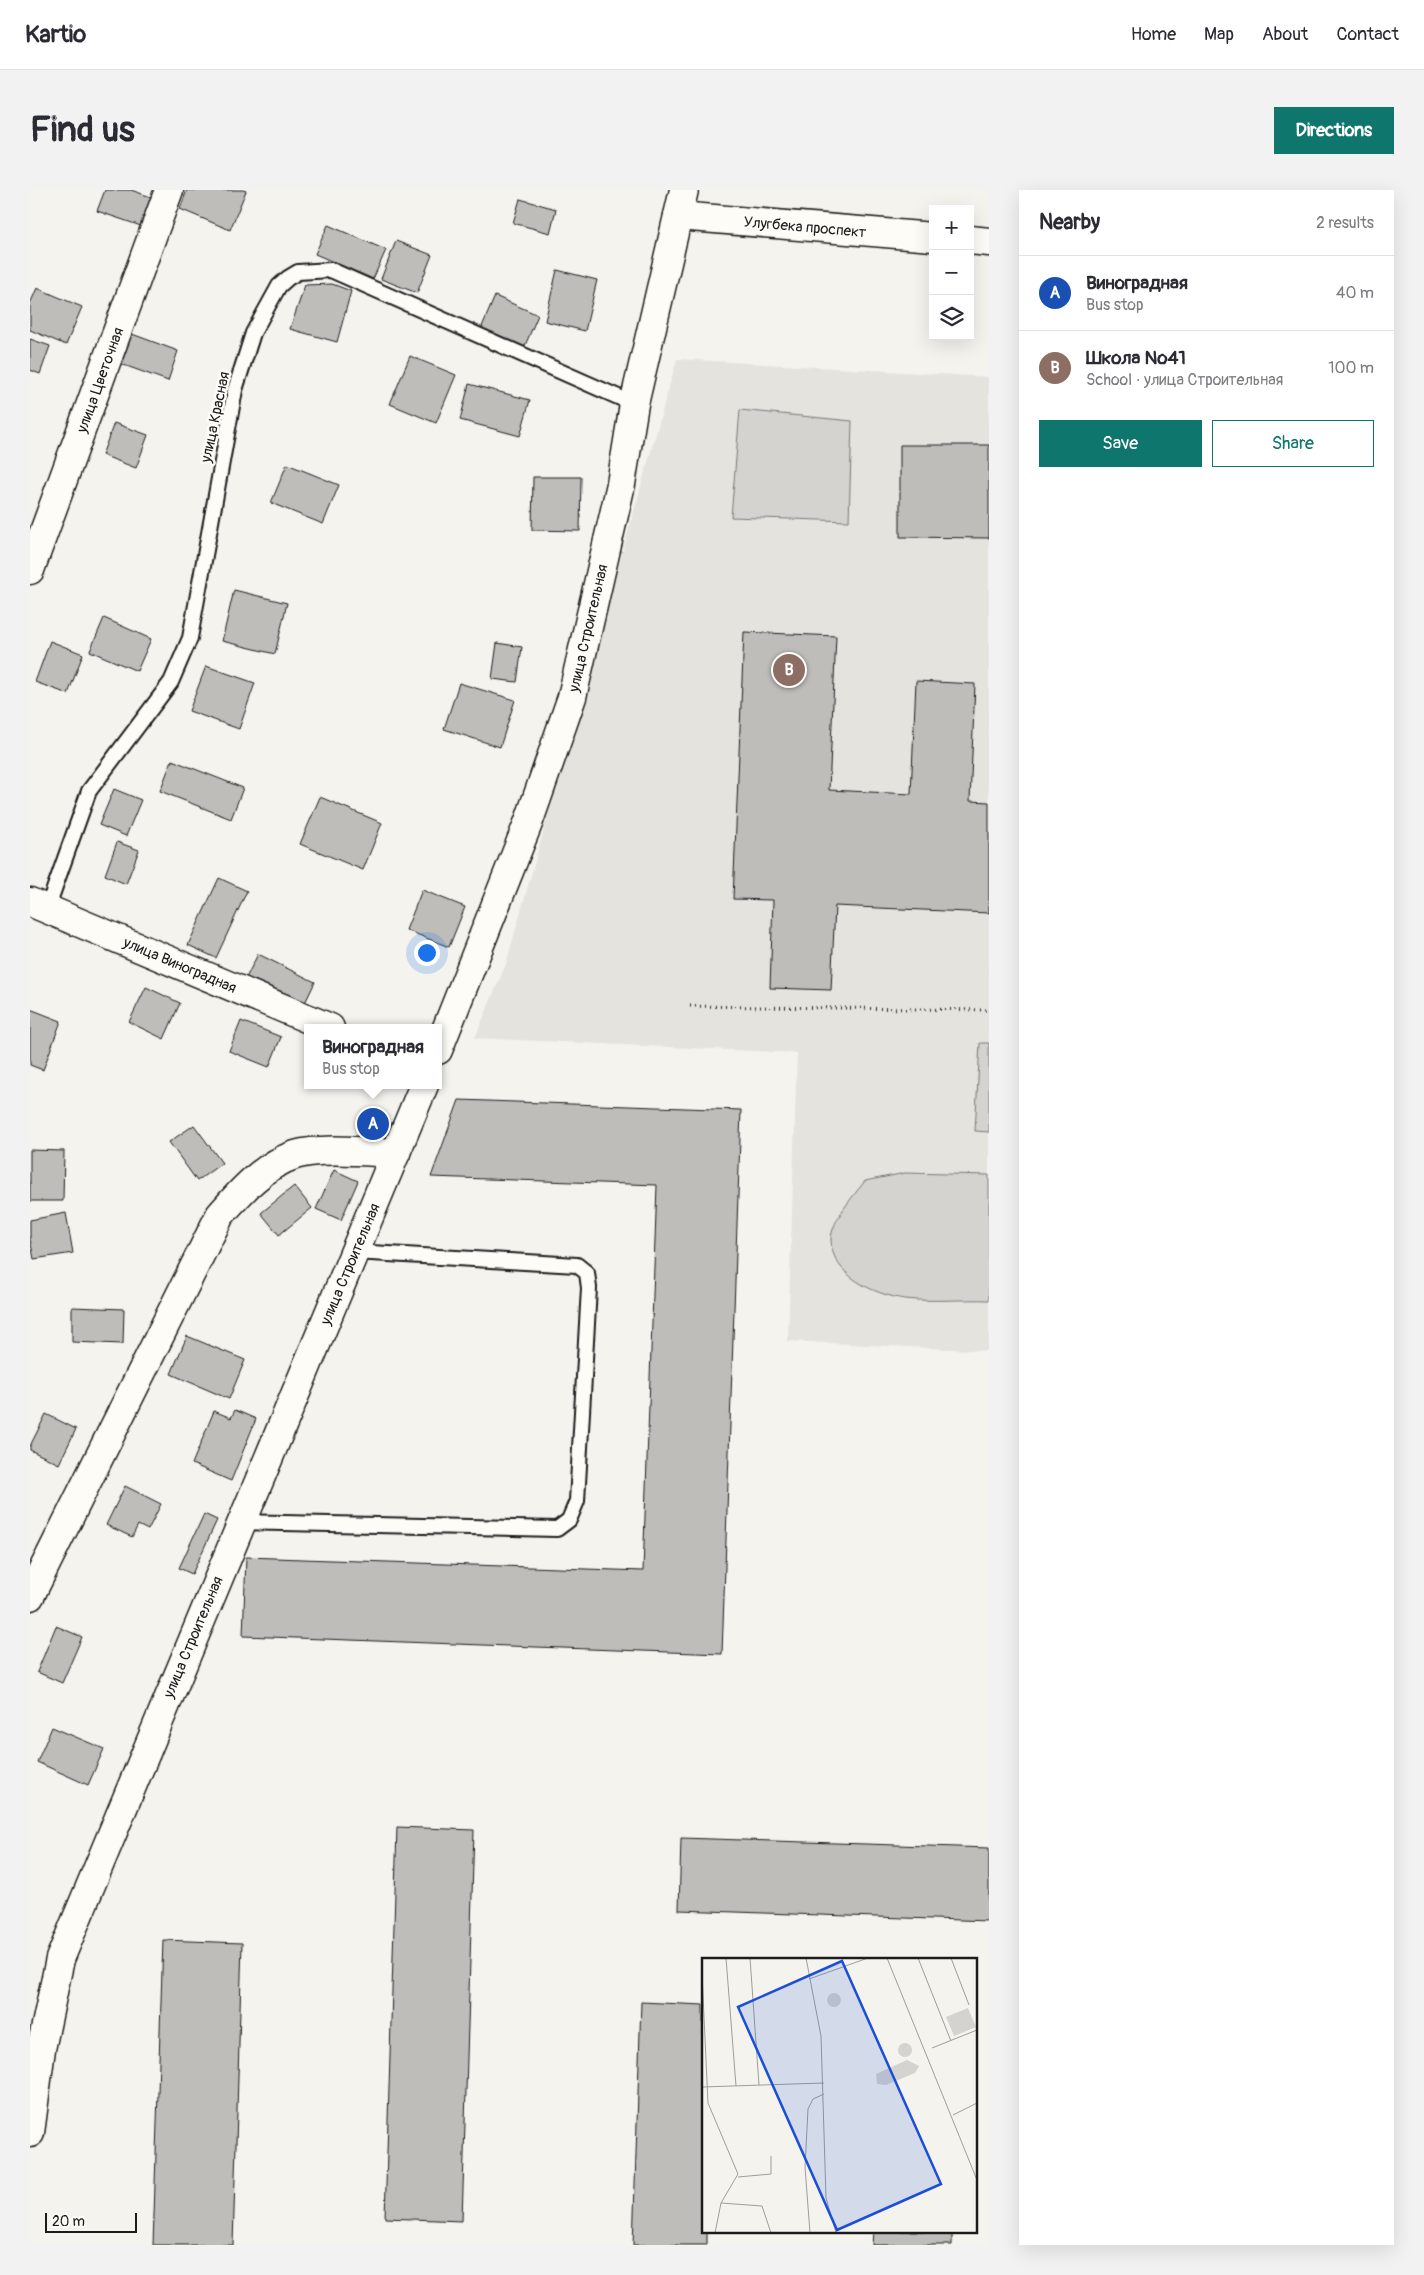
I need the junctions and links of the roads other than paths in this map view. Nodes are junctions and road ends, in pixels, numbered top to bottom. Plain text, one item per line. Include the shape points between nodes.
1 (169, 190) edge
2 (684, 190) edge
3 (678, 216) junction
4 (929, 237) edge
5 (974, 240) edge
6 (989, 242) edge
7 (634, 404) junction
8 (30, 570) edge
9 (38, 906) edge
10 (320, 1024) edge
11 (442, 1040) edge
12 (422, 1089) edge
13 (396, 1153) junction
14 (354, 1252) junction
15 (241, 1522) junction
16 (30, 1596) edge
17 (30, 2133) edge

1 - 8 street, улица Цветочная
2 - 3 street, улица Строительная
3 - 4 street, Улугбека проспект
3 - 7 street, улица Строительная
5 - 6 street
7 - 9 lane, улица Красная via 331,270 298,272 288,278 279,286 253,333 235,390 190,638 171,682 89,791
7 - 11 street, улица Строительная via 621,484 572,698 529,821
9 - 10 street, улица Виноградная
12 - 13 street, улица Строительная
13 - 14 street, улица Строительная
13 - 16 street via 328,1151 295,1155 262,1172 220,1215
14 - 15 street, улица Строительная
14 - 15 lane via 577,1266 587,1273 589,1288 577,1501 569,1520 557,1529
15 - 17 street, улица Строительная via 60,1959 41,2049

